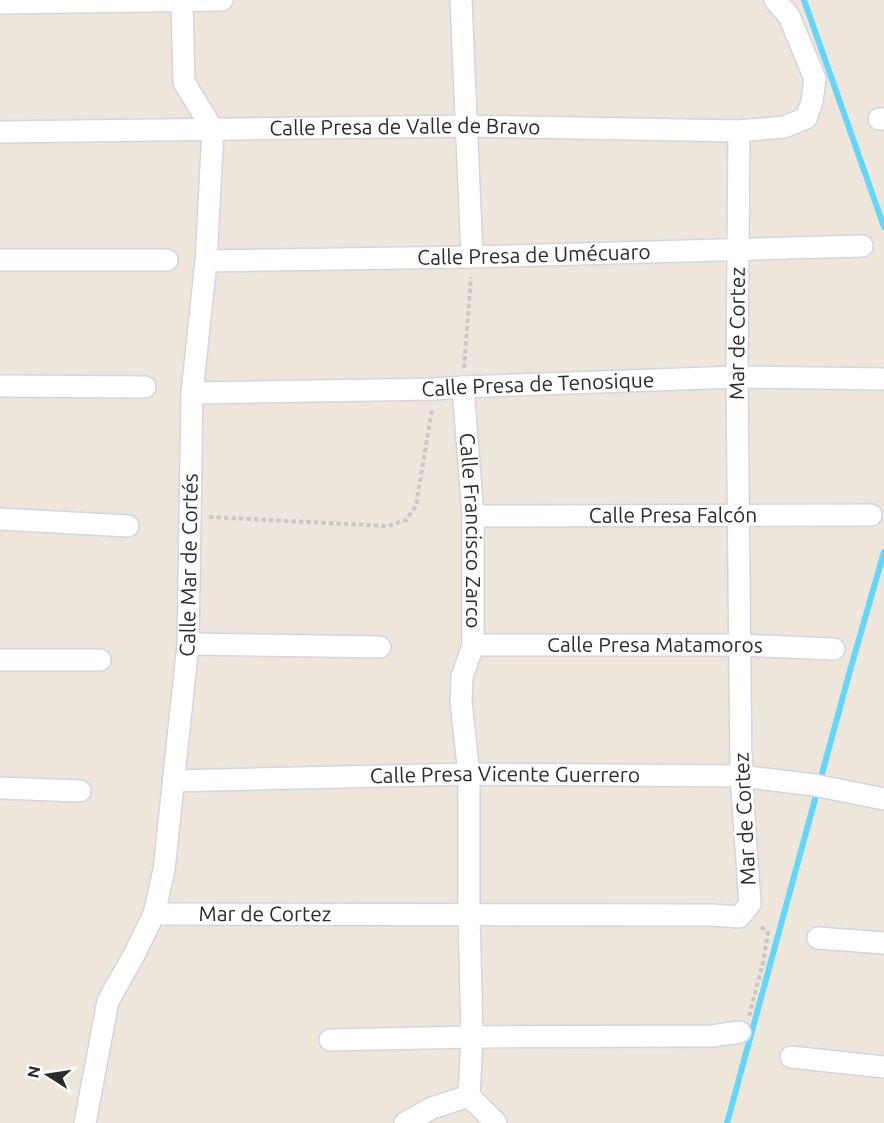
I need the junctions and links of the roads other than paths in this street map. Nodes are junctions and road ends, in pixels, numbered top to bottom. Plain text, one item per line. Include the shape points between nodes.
1 (182, 0) edge
2 (222, 0) edge
3 (461, 0) edge
4 (775, 0) edge
5 (0, 3) edge
6 (466, 126) junction
7 (213, 130) junction
8 (739, 131) junction
9 (0, 132) edge
10 (862, 246) dead end
11 (737, 249) junction
12 (472, 257) junction
13 (0, 260) edge
14 (167, 260) dead end
15 (206, 261) junction
16 (737, 378) junction
17 (884, 379) edge
18 (0, 386) edge
19 (145, 387) dead end
20 (463, 387) junction
21 (192, 393) junction
22 (871, 515) dead end
23 (473, 516) junction
24 (739, 516) junction
25 (0, 519) edge
26 (128, 526) dead end
27 (188, 644) junction
28 (473, 645) junction
29 (740, 645) junction
30 (380, 647) dead end
31 (834, 650) dead end
32 (0, 660) edge
33 (100, 660) dead end
34 (469, 774) junction
35 (741, 776) junction
36 (173, 781) junction
37 (0, 788) edge
38 (80, 791) dead end
39 (884, 799) edge
40 (154, 914) junction
41 (469, 915) junction
42 (818, 938) dead end
43 (884, 943) edge
44 (740, 1032) road end
45 (472, 1037) junction
46 (330, 1040) dead end
47 (791, 1057) dead end
48 (884, 1068) edge
49 (469, 1096) junction
50 (85, 1123) edge
51 (405, 1123) edge
52 (496, 1123) edge

1 - 2 street
1 - 5 street
1 - 7 street via 184,81
3 - 6 street
4 - 8 street, Calle Presa de Valle de Bravo via 789,16 815,79 812,102 806,118 784,127
6 - 7 street, Calle Presa de Valle de Bravo
6 - 8 street, Calle Presa de Valle de Bravo
6 - 12 street
7 - 9 street, Calle Presa de Valle de Bravo
7 - 15 street, Calle Mar de Cortés
8 - 11 street, Mar de Cortez
10 - 11 street, Calle Presa de Umécuaro
11 - 12 street, Calle Presa de Umécuaro
11 - 16 street, Mar de Cortez
12 - 15 street, Calle Presa de Umécuaro
13 - 14 street
15 - 21 street, Calle Mar de Cortés
16 - 17 street, Calle Presa de Tenosique
16 - 20 street, Calle Presa de Tenosique
16 - 24 street, Mar de Cortez
18 - 19 street
20 - 21 street, Calle Presa de Tenosique
20 - 23 street, Calle Francisco Zarco
21 - 27 street, Calle Mar de Cortés
22 - 24 street, Calle Presa Falcón
23 - 24 street, Calle Presa Falcón
23 - 28 street, Calle Francisco Zarco
24 - 29 street, Mar de Cortez
25 - 26 street
27 - 30 street
27 - 36 street, Calle Mar de Cortés
28 - 29 street, Calle Presa Matamoros
28 - 34 street, Calle Francisco Zarco via 462,677 460,702
29 - 31 street, Calle Presa Matamoros
29 - 35 street, Mar de Cortez
32 - 33 street
34 - 35 street, Calle Presa Vicente Guerrero
34 - 36 street, Calle Presa Vicente Guerrero
34 - 41 street, Calle Francisco Zarco
35 - 39 street, Calle Presa Vicente Guerrero
35 - 41 street, Mar de Cortez via 750,904 739,917
36 - 40 street, Calle Mar de Cortés via 164,870
37 - 38 street
40 - 41 street, Mar de Cortez
40 - 50 street, Calle Mar de Cortés via 108,1001
41 - 45 street, Calle Francisco Zarco
42 - 43 street
44 - 45 street via 711,1036
45 - 46 street
45 - 49 street, Calle Francisco Zarco
47 - 48 street
49 - 51 street via 432,1108
49 - 52 street

